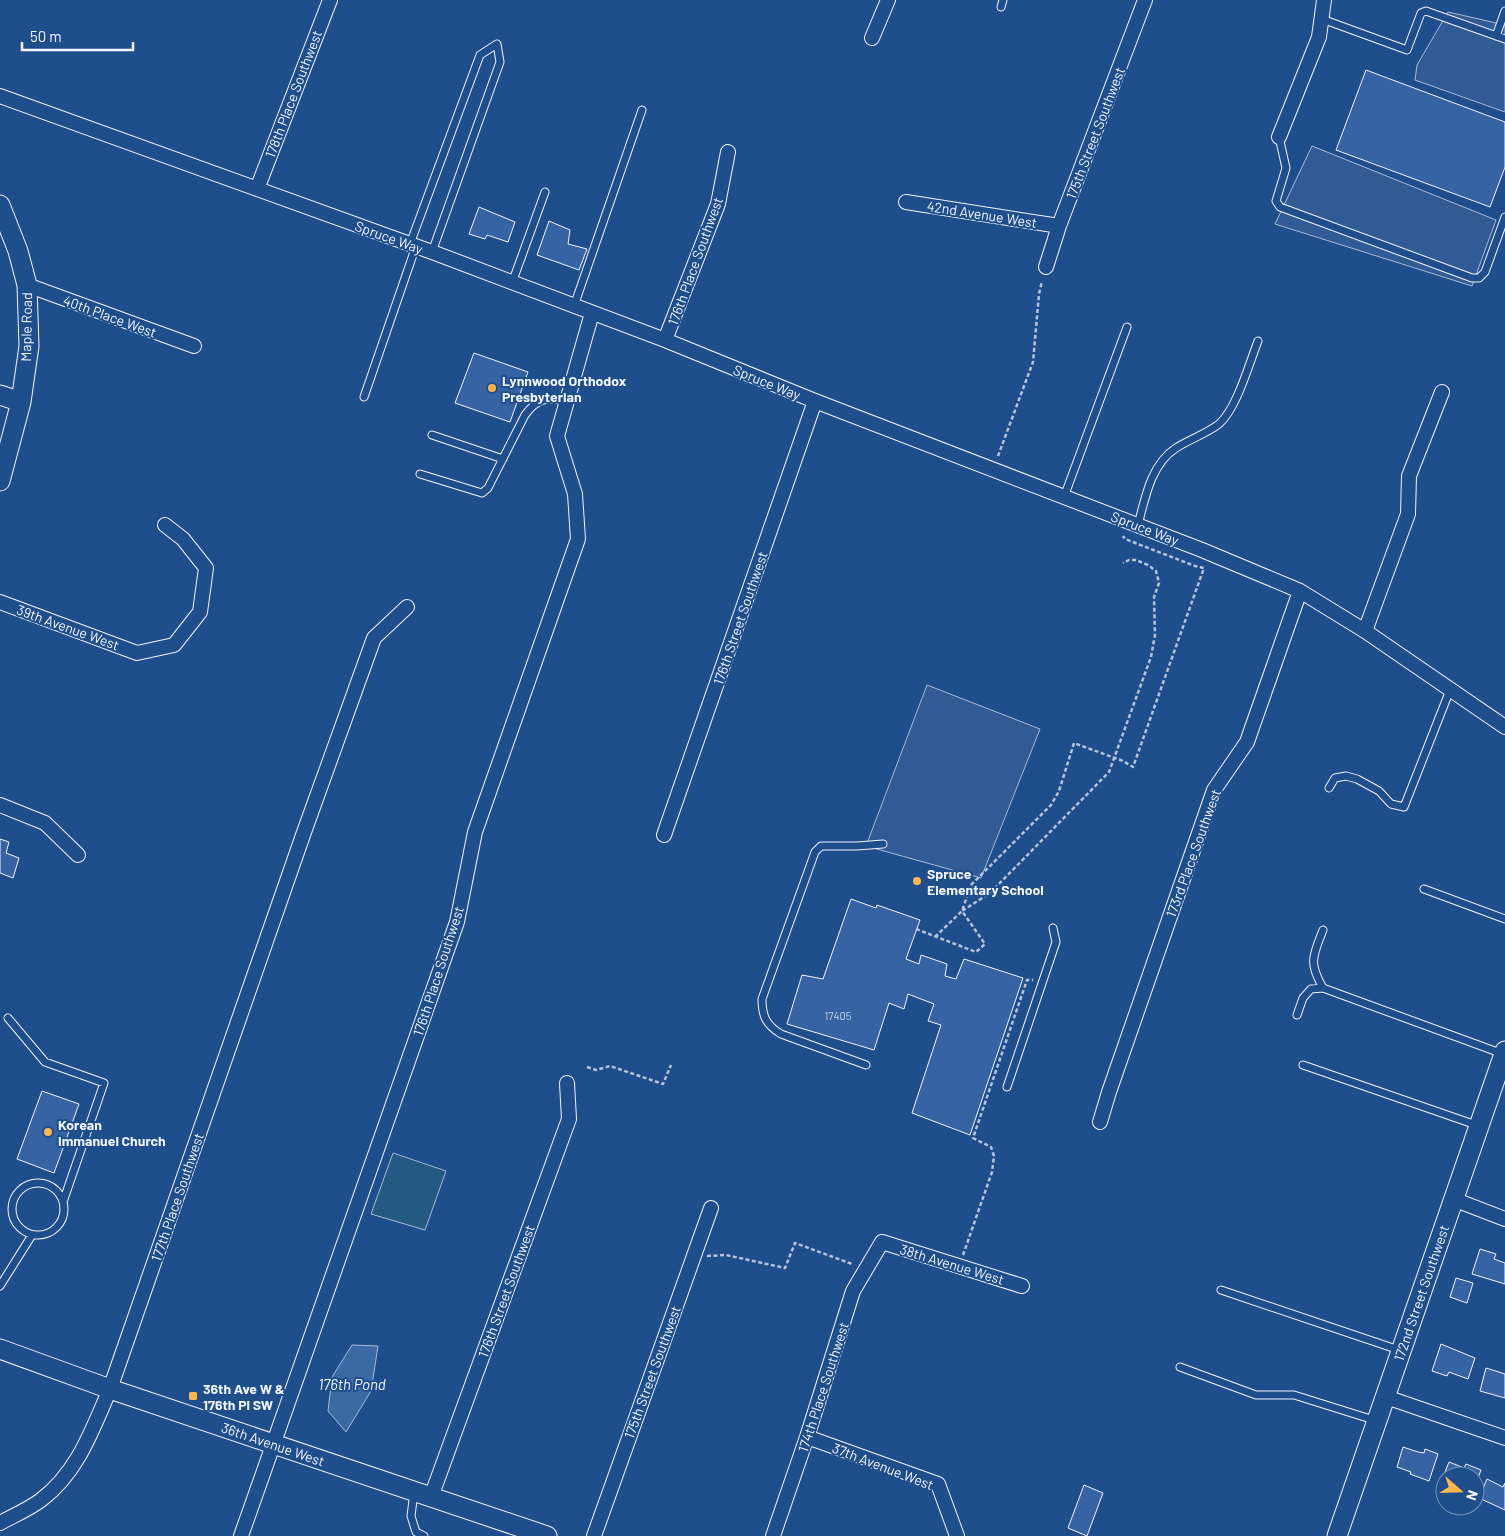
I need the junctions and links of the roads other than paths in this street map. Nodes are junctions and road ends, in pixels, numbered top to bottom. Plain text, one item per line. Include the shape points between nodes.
1 (330, 0) edge
2 (888, 0) edge
3 (1145, 0) edge
4 (1324, 0) edge
5 (1505, 11) edge
6 (1322, 19) junction
7 (1496, 36) junction
8 (872, 38) dead end
9 (1505, 39) edge
10 (0, 96) edge
11 (642, 110) dead end
12 (1279, 137) joint
13 (728, 152) dead end
14 (256, 189) junction
15 (545, 192) dead end
16 (906, 202) dead end
17 (0, 204) edge
18 (1505, 217) edge
19 (1059, 226) junction
20 (413, 245) junction
21 (432, 252) junction
22 (1046, 267) road end
23 (512, 283) junction
24 (27, 285) junction
25 (574, 307) junction
26 (592, 313) junction
27 (1127, 327) dead end
28 (666, 340) junction
29 (1258, 341) dead end
30 (194, 346) dead end
31 (1442, 392) dead end
32 (0, 395) edge
33 (364, 397) dead end
34 (567, 400) junction
35 (815, 401) junction
36 (21, 402) junction
37 (432, 434) dead end
38 (503, 459) junction
39 (420, 474) dead end
40 (0, 480) edge
41 (1064, 497) junction
42 (1132, 523) junction
43 (165, 525) dead end
44 (1300, 591) junction
45 (0, 602) edge
46 (407, 607) dead end
47 (1365, 630) junction
48 (1450, 690) junction
49 (1505, 727) edge
50 (1329, 788) dead end
51 (0, 805) edge
52 (664, 835) dead end
53 (883, 844) dead end
54 (78, 855) dead end
55 (1424, 890) dead end
56 (1505, 919) edge
57 (1053, 928) dead end
58 (1323, 930) dead end
59 (1323, 988) junction
60 (1297, 1014) dead end
61 (8, 1018) dead end
62 (1504, 1053) edge
63 (866, 1065) dead end
64 (1303, 1065) dead end
65 (566, 1083) dead end
66 (1007, 1086) dead end
67 (1100, 1122) dead end
68 (1479, 1126) junction
69 (1453, 1199) junction
70 (63, 1202) junction
71 (711, 1208) dead end
72 (1505, 1219) edge
73 (32, 1234) junction
74 (882, 1242) joint
75 (0, 1286) edge
76 (1022, 1286) dead end
77 (1221, 1290) dead end
78 (0, 1349) edge
79 (1402, 1351) junction
80 (1180, 1367) dead end
81 (110, 1389) junction
82 (1386, 1397) junction
83 (1377, 1421) junction
84 (807, 1437) junction
85 (1505, 1438) edge
86 (273, 1444) junction
87 (423, 1494) junction
88 (0, 1523) edge
89 (241, 1536) edge
90 (424, 1536) edge
91 (547, 1536) edge
92 (594, 1536) edge
93 (773, 1536) edge
94 (957, 1536) edge
95 (1337, 1536) edge

1 - 14 street, 178th Place Southwest
2 - 8 street
3 - 19 street, 175th Street Southwest
4 - 6 street
5 - 7 lane
6 - 7 lane via 1407,50 1421,13 1426,11
6 - 12 street via 1319,37
7 - 9 lane
10 - 14 street, Spruce Way
11 - 25 lane
12 - 18 lane via 1286,168 1277,194 1276,201 1280,207 1472,278 1479,278 1485,272
13 - 28 street, 176th Place Southwest via 718,204
14 - 20 street, Spruce Way
15 - 23 lane
16 - 19 street, 42nd Avenue West
17 - 24 street, Maple Road
19 - 22 street, 175th Street Southwest
20 - 21 street, Spruce Way
20 - 21 lane via 480,55 497,44 500,62
20 - 33 lane
21 - 23 street, Spruce Way
23 - 25 street, Spruce Way
24 - 30 street, 40th Place West
24 - 36 street, Maple Road via 29,346
25 - 26 street, Spruce Way
26 - 28 street, Spruce Way
26 - 34 street, 176th Place Southwest
27 - 41 lane
28 - 35 street, Spruce Way
29 - 42 lane via 1232,408 1220,423 1175,448 1158,466
31 - 47 street via 1409,476 1408,514
32 - 36 street
34 - 38 lane via 551,398 535,403 525,415
34 - 86 street, 176th Place Southwest via 557,436 575,494 578,539 476,832 456,922
35 - 41 street, Spruce Way
35 - 52 street, 176th Street Southwest
36 - 40 street, Maple Road
37 - 38 lane
38 - 39 lane via 482,493
41 - 42 street, Spruce Way
42 - 44 street, Spruce Way
43 - 45 street, 39th Avenue West via 183,539 206,568 200,612 174,645 137,653
44 - 47 street, Spruce Way
44 - 67 street, 173rd Place Southwest via 1247,742 1214,790
46 - 81 street, 177th Place Southwest via 374,638
47 - 48 street, Spruce Way
48 - 49 street, Spruce Way
48 - 50 lane via 1404,806 1391,804 1379,791 1346,776 1335,778
51 - 54 street via 46,823
53 - 63 lane via 822,846 815,852 762,999 766,1021 781,1034
55 - 56 lane
57 - 66 lane via 1056,942
58 - 59 lane via 1313,955 1314,972
59 - 60 lane via 1311,989 1303,998
59 - 62 lane
61 - 70 lane via 45,1062 104,1083
62 - 68 street, 172nd Street Southwest
64 - 68 lane
65 - 87 street, 176th Street Southwest via 569,1120
68 - 69 street, 172nd Street Southwest
69 - 72 street
69 - 79 street, 172nd Street Southwest
70 - 73 lane via 64,1212 56,1227 49,1233
70 - 73 lane via 54,1188 46,1184 30,1184 16,1194 12,1210 14,1219 18,1226
71 - 92 street, 175th Street Southwest
73 - 75 lane
74 - 76 street, 38th Avenue West
74 - 84 street, 174th Place Southwest via 853,1292
77 - 79 lane
78 - 81 street, 36th Avenue West
79 - 82 street, 172nd Street Southwest
80 - 83 lane via 1256,1394 1294,1395
81 - 86 street, 36th Avenue West
81 - 88 street, 177th Place Southwest via 81,1454 60,1483 40,1501
82 - 83 street, 172nd Street Southwest
82 - 85 street
83 - 95 street, 172nd Street Southwest
84 - 93 street, 174th Place Southwest
84 - 94 street, 37th Avenue West via 938,1484
86 - 87 street, 36th Avenue West
86 - 89 street, 176th Place Southwest
87 - 90 lane via 411,1516 416,1532
87 - 91 street, 36th Avenue West

